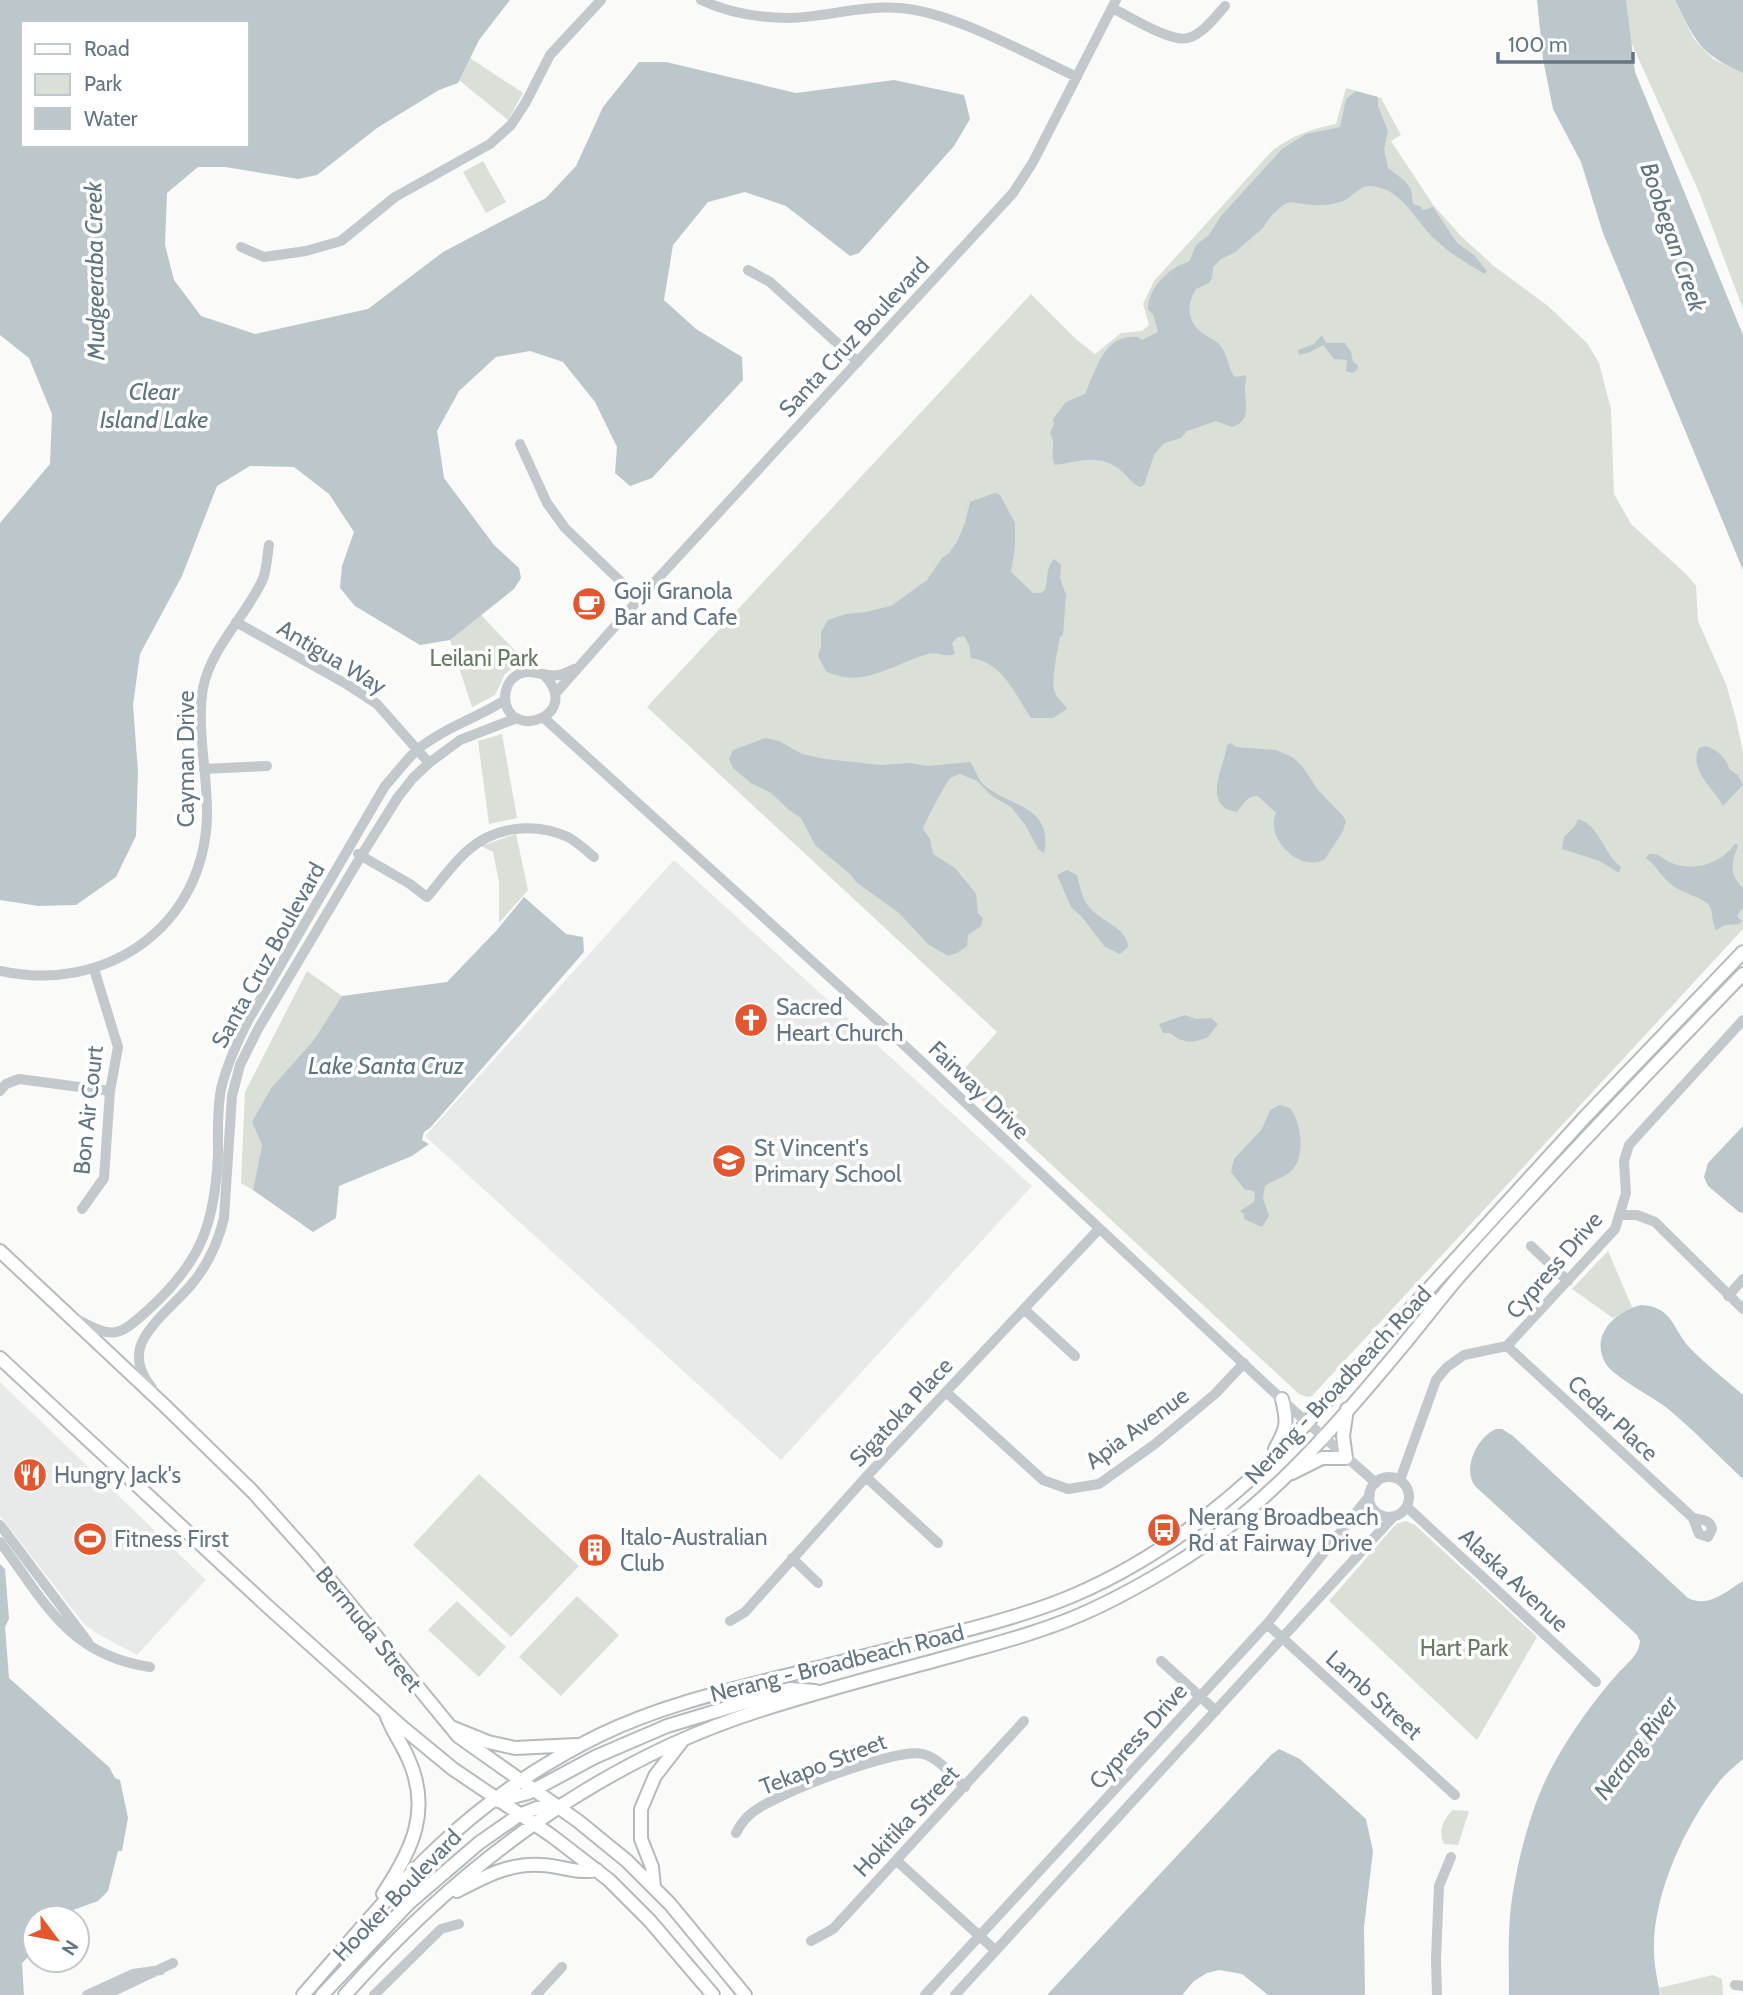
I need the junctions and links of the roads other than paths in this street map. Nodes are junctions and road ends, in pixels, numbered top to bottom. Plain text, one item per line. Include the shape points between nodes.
1 (601, 0) edge
2 (701, 0) edge
3 (902, 4) edge
4 (1114, 4) edge
5 (1225, 6) dead end
6 (1077, 77) junction
7 (241, 247) dead end
8 (748, 270) dead end
9 (858, 362) junction
10 (520, 444) dead end
11 (270, 545) dead end
12 (639, 599) junction
13 (236, 622) junction
14 (575, 669) junction
15 (542, 674) junction
16 (555, 694) junction
17 (505, 700) junction
18 (517, 718) junction
19 (544, 718) junction
20 (417, 750) junction
21 (429, 763) junction
22 (267, 766) dead end
23 (204, 769) junction
24 (349, 849) junction
25 (361, 856) junction
26 (594, 857) dead end
27 (1743, 952) edge
28 (94, 970) junction
29 (0, 971) edge
30 (1743, 974) edge
31 (1743, 1020) edge
32 (0, 1091) edge
33 (110, 1091) junction
34 (82, 1209) dead end
35 (1620, 1215) junction
36 (1099, 1229) junction
37 (201, 1243) junction
38 (1531, 1246) dead end
39 (214, 1249) junction
40 (0, 1251) edge
41 (1743, 1279) edge
42 (1568, 1281) junction
43 (1728, 1296) junction
44 (179, 1299) junction
45 (1024, 1309) junction
46 (1743, 1309) edge
47 (64, 1312) junction
48 (135, 1322) junction
49 (1507, 1346) junction
50 (1075, 1356) dead end
51 (2, 1361) edge
52 (1244, 1363) junction
53 (946, 1392) junction
54 (1282, 1399) junction
55 (162, 1403) junction
56 (1347, 1408) junction
57 (1307, 1422) junction
58 (1322, 1436) junction
59 (1346, 1458) junction
60 (1267, 1465) junction
61 (1284, 1476) junction
62 (866, 1477) junction
63 (1400, 1480) junction
64 (1376, 1483) junction
65 (1370, 1495) junction
66 (1406, 1507) junction
67 (1393, 1517) junction
68 (1693, 1518) dead end
69 (0, 1525) edge
70 (0, 1542) edge
71 (938, 1543) dead end
72 (17, 1556) junction
73 (792, 1558) junction
74 (818, 1583) dead end
75 (730, 1621) dead end
76 (1267, 1624) junction
77 (1283, 1639) junction
78 (1161, 1661) dead end
79 (150, 1667) dead end
80 (1596, 1682) dead end
81 (822, 1692) junction
82 (1200, 1697) junction
83 (384, 1710) junction
84 (1216, 1711) junction
85 (1024, 1721) dead end
86 (447, 1726) junction
87 (683, 1739) junction
88 (581, 1745) junction
89 (520, 1781) junction
90 (965, 1787) junction
91 (533, 1791) junction
92 (1455, 1795) dead end
93 (496, 1800) junction
94 (558, 1807) junction
95 (519, 1815) junction
96 (534, 1824) junction
97 (736, 1833) dead end
98 (1451, 1857) dead end
99 (897, 1861) junction
100 (597, 1870) junction
101 (653, 1887) junction
102 (437, 1901) junction
103 (459, 1924) dead end
104 (358, 1932) junction
105 (980, 1936) junction
106 (811, 1941) dead end
107 (996, 1950) junction
108 (173, 1963) dead end
109 (562, 1967) dead end
110 (113, 1987) junction
111 (87, 1995) edge
112 (106, 1995) edge
113 (303, 1995) edge
114 (322, 1995) edge
115 (345, 1995) edge
116 (374, 1995) edge
117 (536, 1995) edge
118 (713, 1995) edge
119 (745, 1995) edge
120 (926, 1995) edge
121 (955, 1995) edge
122 (1437, 1995) edge

1 - 7 street via 550,55 511,125 490,144 394,197 341,241 264,257
2 - 3 street via 741,13 789,18
3 - 6 street via 967,27
4 - 5 street via 1173,38 1188,38 1205,28
4 - 6 street, Santa Cruz Boulevard
6 - 9 street, Santa Cruz Boulevard via 1013,193
8 - 9 street via 771,282
9 - 12 street, Santa Cruz Boulevard
10 - 12 street via 547,503 565,528
11 - 13 street, Cayman Drive via 263,580
12 - 14 street, Santa Cruz Boulevard
13 - 20 street, Antigua Way via 377,704
13 - 23 street, Cayman Drive via 204,686
14 - 15 street
14 - 16 street, Santa Cruz Boulevard
15 - 16 street
15 - 17 street via 528,671 515,676 506,687
16 - 19 street via 553,708
17 - 18 street
17 - 20 street, Santa Cruz Boulevard
18 - 19 street via 530,722
18 - 21 street, Santa Cruz Boulevard via 460,740
19 - 36 street, Fairway Drive
20 - 21 street, Antigua Way
20 - 24 street, Santa Cruz Boulevard via 385,786
21 - 25 street, Santa Cruz Boulevard via 398,797
22 - 23 street
23 - 28 street, Cayman Drive via 207,815 193,883 176,911 145,943
24 - 25 street
24 - 37 street, Santa Cruz Boulevard via 230,1057 221,1093 215,1202
25 - 26 street via 427,897 467,852 491,834 518,828 547,829 571,838
25 - 39 street, Santa Cruz Boulevard via 240,1065 232,1096 224,1218
27 - 57 main road, Nerang - Broadbeach Road via 1586,1116
28 - 29 street, Cayman Drive via 46,976
28 - 33 street, Bon Air Court via 118,1047
30 - 56 main road, Nerang - Broadbeach Road via 1498,1233
31 - 35 street, Cypress Drive via 1629,1145
32 - 33 street via 19,1079
33 - 34 street, Bon Air Court via 104,1178
35 - 42 street, Cypress Drive via 1615,1229
35 - 43 street via 1637,1214 1655,1222
36 - 45 street, Sigatoka Place
36 - 52 street, Fairway Drive
37 - 39 street
37 - 48 street, Santa Cruz Boulevard via 170,1288
38 - 42 street
39 - 44 street, Santa Cruz Boulevard
40 - 47 main road, Bermuda Street
41 - 43 street
42 - 49 street, Cypress Drive
43 - 46 street
44 - 48 street via 136,1337 132,1332
44 - 55 street, Santa Cruz Boulevard via 139,1350 142,1372
45 - 50 street
45 - 53 street, Sigatoka Place
47 - 48 street, Santa Cruz Boulevard via 105,1333 122,1331
47 - 55 main road, Bermuda Street
49 - 63 street, Cypress Drive via 1464,1355 1441,1372
49 - 68 street, Cedar Place
51 - 83 main road, Bermuda Street
52 - 53 street, Apia Avenue via 1155,1444 1099,1484 1068,1489 1043,1480
52 - 54 street, Fairway Drive
53 - 62 street, Sigatoka Place
54 - 57 street, Fairway Drive
54 - 60 main road via 1286,1430
55 - 86 main road, Bermuda Street via 276,1516
56 - 58 main road, Nerang - Broadbeach Road
56 - 59 main road
57 - 58 street, Fairway Drive
57 - 60 main road, Nerang - Broadbeach Road
58 - 59 street
58 - 61 main road, Nerang - Broadbeach Road
59 - 61 main road via 1322,1458
59 - 64 street
60 - 88 main road, Nerang - Broadbeach Road via 1185,1532 1072,1596 1017,1616 685,1702
61 - 81 main road, Nerang - Broadbeach Road via 1196,1551 1082,1614 999,1643
62 - 71 street
62 - 73 street, Sigatoka Place
63 - 64 street via 1387,1477
63 - 66 street via 1409,1494
64 - 65 street
65 - 67 street via 1376,1512
65 - 76 street, Cypress Drive
66 - 67 street
66 - 80 street, Alaska Avenue
67 - 77 street, Cypress Drive
69 - 72 street
70 - 72 street
72 - 79 street via 49,1600 97,1651
73 - 74 street
73 - 75 street, Sigatoka Place via 745,1612
76 - 77 street, Lamb Street
76 - 82 street, Cypress Drive
77 - 84 street, Cypress Drive
77 - 92 street, Lamb Street
78 - 82 street
81 - 87 main road, Nerang - Broadbeach Road
81 - 91 main road via 790,1689 667,1726
82 - 84 street
82 - 105 street, Cypress Drive
83 - 93 main road, Bermuda Street
83 - 104 main road via 416,1779 417,1822 405,1861
84 - 107 street, Cypress Drive
85 - 90 street, Hokitika Street
86 - 88 main road via 514,1748
86 - 89 main road, Bermuda Street
87 - 94 main road, Nerang - Broadbeach Road
87 - 101 main road via 648,1787 641,1809 641,1839 652,1867
88 - 89 main road, Nerang - Broadbeach Road
89 - 91 main road, Bermuda Street
89 - 93 main road, Hooker Boulevard
90 - 97 street, Tekapo Street via 932,1758 902,1754 775,1798 744,1820
90 - 99 street, Hokitika Street
91 - 93 main road
91 - 94 main road, Bermuda Street
93 - 95 main road, Bermuda Street
93 - 104 main road, Hooker Boulevard via 431,1854
94 - 95 main road
94 - 96 main road, Hooker Boulevard
94 - 101 main road, Bermuda Street via 609,1845
95 - 96 main road, Bermuda Street
95 - 114 main road via 419,1894
96 - 100 main road, Bermuda Street
96 - 102 main road, Hooker Boulevard
98 - 122 street via 1439,1886
99 - 105 street
99 - 106 street, Hokitika Street via 833,1929
100 - 102 main road via 582,1873 544,1865 514,1866
100 - 118 main road, Bermuda Street via 650,1920
101 - 119 main road, Bermuda Street
102 - 115 main road, Hooker Boulevard
103 - 116 street via 441,1929
104 - 113 main road, Hooker Boulevard
105 - 107 street
105 - 120 street, Cypress Drive
107 - 121 street, Cypress Drive
108 - 110 street via 137,1973
109 - 117 street
110 - 111 street
110 - 112 street

